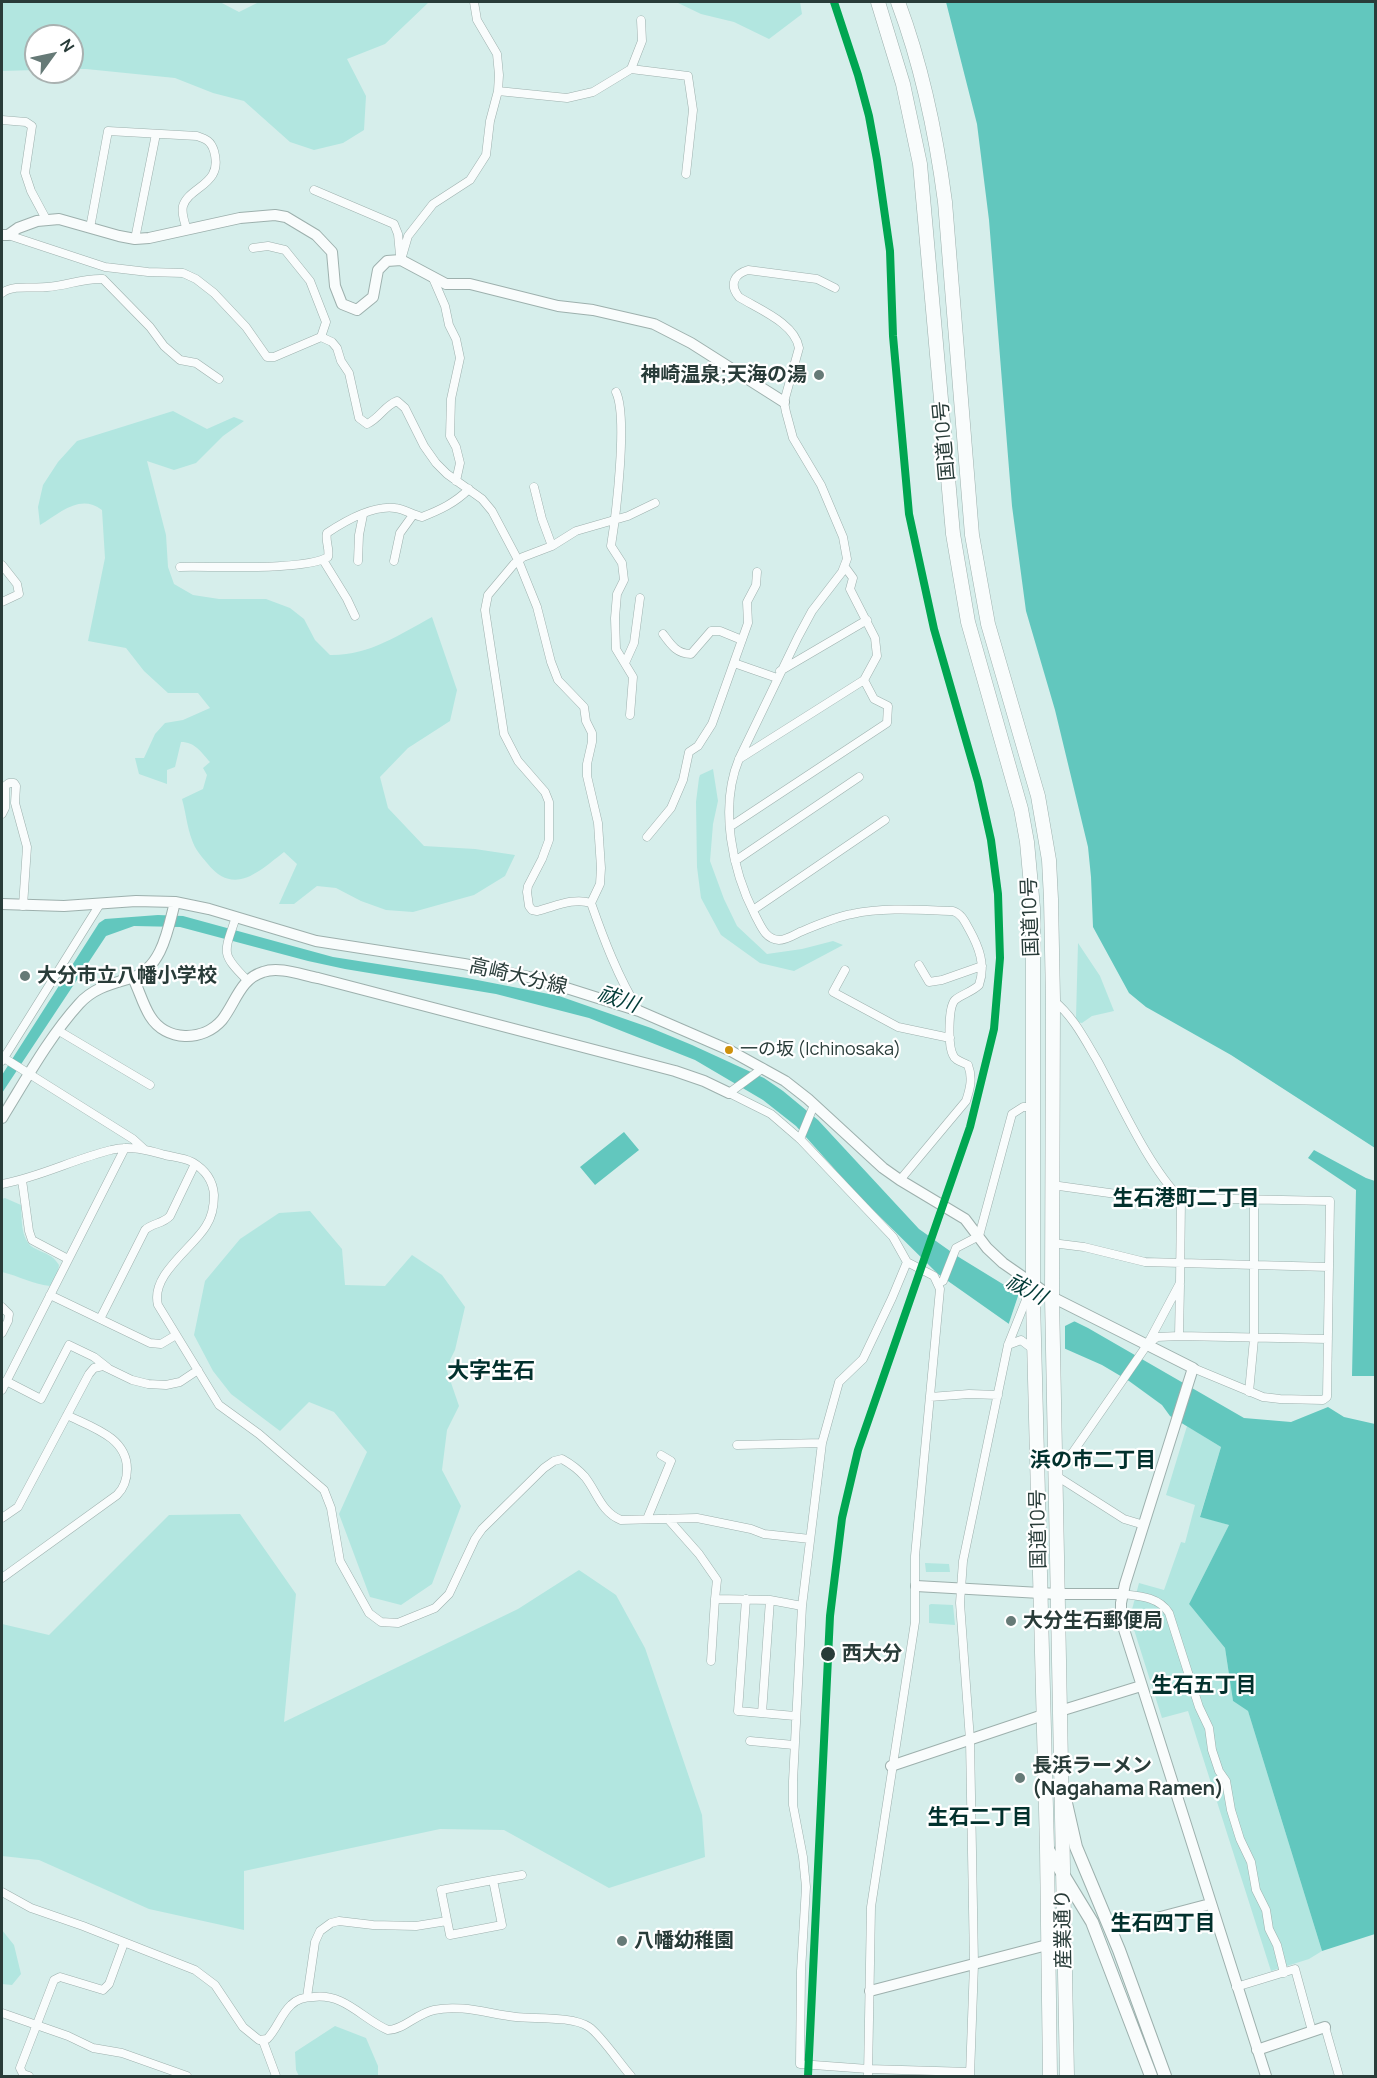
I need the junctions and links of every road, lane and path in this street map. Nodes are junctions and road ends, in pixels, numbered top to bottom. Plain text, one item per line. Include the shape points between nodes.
1 (474, 2) edge
2 (878, 2) edge
3 (898, 2) edge
4 (641, 20) dead end
5 (631, 69) junction
6 (498, 91) junction
7 (2, 120) edge
8 (156, 134) junction
9 (686, 174) dead end
10 (314, 190) dead end
11 (46, 219) junction
12 (90, 228) junction
13 (187, 230) junction
14 (5, 235) edge
15 (135, 239) junction
16 (253, 248) dead end
17 (400, 260) junction
18 (105, 267) junction
19 (432, 276) junction
20 (103, 279) junction
21 (835, 288) dead end
22 (2, 293) edge
23 (321, 337) junction
24 (219, 379) dead end
25 (616, 392) dead end
26 (784, 402) junction
27 (456, 481) junction
28 (534, 487) dead end
29 (469, 489) junction
30 (655, 503) dead end
31 (363, 515) junction
32 (413, 515) junction
33 (616, 519) junction
34 (552, 546) junction
35 (323, 560) junction
36 (518, 560) junction
37 (358, 561) dead end
38 (394, 561) dead end
39 (2, 565) edge
40 (180, 567) dead end
41 (845, 567) junction
42 (757, 572) dead end
43 (640, 598) dead end
44 (2, 602) edge
45 (354, 616) dead end
46 (867, 620) junction
47 (663, 634) dead end
48 (742, 640) junction
49 (625, 663) junction
50 (734, 663) junction
51 (779, 675) junction
52 (864, 680) junction
53 (630, 715) dead end
54 (739, 759) junction
55 (859, 777) dead end
56 (2, 814) edge
57 (885, 820) dead end
58 (731, 826) junction
59 (647, 837) dead end
60 (735, 861) junction
61 (591, 903) junction
62 (2, 904) edge
63 (100, 904) junction
64 (23, 906) junction
65 (173, 907) junction
66 (753, 910) junction
67 (235, 920) junction
68 (919, 965) dead end
69 (982, 966) junction
70 (845, 970) dead end
71 (133, 978) junction
72 (247, 980) junction
73 (1053, 1000) junction
74 (639, 1011) junction
75 (59, 1031) junction
76 (950, 1038) junction
77 (4, 1060) edge
78 (760, 1071) junction
79 (27, 1072) junction
80 (150, 1085) dead end
81 (732, 1091) junction
82 (1033, 1107) junction
83 (813, 1108) junction
84 (2, 1118) edge
85 (800, 1137) junction
86 (124, 1149) junction
87 (144, 1149) junction
88 (195, 1164) junction
89 (22, 1180) junction
90 (900, 1180) junction
91 (2, 1184) edge
92 (1052, 1185) junction
93 (1181, 1199) junction
94 (1254, 1200) junction
95 (979, 1236) junction
96 (1052, 1243) junction
97 (68, 1259) junction
98 (907, 1262) junction
99 (1180, 1264) junction
100 (1253, 1265) junction
101 (1329, 1267) junction
102 (941, 1282) junction
103 (1180, 1283) junction
104 (1034, 1284) junction
105 (50, 1295) junction
106 (1030, 1299) junction
107 (1052, 1303) junction
108 (2, 1307) edge
109 (100, 1319) junction
110 (2, 1333) edge
111 (176, 1335) junction
112 (1179, 1336) junction
113 (1254, 1339) junction
114 (1328, 1339) junction
115 (1034, 1344) junction
116 (1008, 1345) junction
117 (1147, 1345) junction
118 (109, 1368) junction
119 (1194, 1368) junction
120 (198, 1370) junction
121 (6, 1381) junction
122 (2, 1390) edge
123 (1249, 1392) junction
124 (998, 1395) junction
125 (930, 1396) junction
126 (67, 1414) junction
127 (822, 1443) junction
128 (737, 1445) dead end
129 (661, 1455) dead end
130 (1055, 1472) junction
131 (2, 1518) edge
132 (647, 1518) junction
133 (668, 1519) junction
134 (1144, 1525) junction
135 (810, 1539) junction
136 (2, 1578) edge
137 (916, 1586) junction
138 (960, 1589) junction
139 (1040, 1593) junction
140 (1058, 1594) junction
141 (1122, 1594) junction
142 (715, 1599) junction
143 (746, 1599) junction
144 (770, 1600) junction
145 (802, 1606) junction
146 (711, 1661) dead end
147 (1141, 1686) junction
148 (1060, 1711) junction
149 (762, 1713) junction
150 (1043, 1715) junction
151 (795, 1716) junction
152 (970, 1740) junction
153 (750, 1741) dead end
154 (794, 1745) junction
155 (891, 1766) junction
156 (1061, 1782) junction
157 (1047, 1848) junction
158 (1063, 1874) junction
159 (522, 1875) dead end
160 (493, 1880) junction
161 (2, 1892) edge
162 (1210, 1904) junction
163 (447, 1921) junction
164 (1111, 1930) junction
165 (124, 1943) junction
166 (1047, 1945) junction
167 (974, 1964) junction
168 (1284, 1973) junction
169 (1236, 1987) junction
170 (870, 1991) junction
171 (307, 1997) junction
172 (2, 2013) edge
173 (37, 2025) junction
174 (1325, 2027) joint
175 (1312, 2031) junction
176 (263, 2041) junction
177 (1257, 2050) junction
178 (868, 2073) edge
179 (970, 2074) edge
180 (29, 2076) edge
181 (187, 2076) edge
182 (276, 2076) edge
183 (631, 2076) edge
184 (1050, 2076) edge
185 (1067, 2076) edge
186 (1151, 2076) edge
187 (1165, 2076) edge
188 (1266, 2076) edge
189 (1340, 2076) edge

1 - 6 street via 477,20 497,54
2 - 82 highway, 国道10号 via 903,84 920,164 958,572 975,653 1010,765 1027,842 1033,909
3 - 73 highway, 国道10号 via 920,68 944,191 979,580 1044,824 1051,899
4 - 5 street via 642,41
5 - 6 street via 593,92 567,98
5 - 9 street via 688,76 693,110
6 - 17 street via 486,155 470,180 433,204 408,236
7 - 11 street via 32,126 25,173
8 - 12 street via 108,131
8 - 13 street via 197,136 207,140 216,158 210,179 183,207
8 - 15 street
10 - 17 street via 394,224
11 - 12 street
11 - 14 street
12 - 15 street
13 - 15 street
13 - 17 street via 240,218 286,217 316,235 332,252 335,286 342,304 357,310 373,297 378,270 387,261
14 - 18 street
16 - 23 street via 285,250 310,281 326,322
17 - 19 street
18 - 20 street
18 - 23 street via 183,273 196,279 246,327 267,357
19 - 26 street via 446,284 470,284 654,324
19 - 27 street via 460,358 451,399 450,436 460,463
20 - 22 street via 6,289
20 - 24 street via 180,360 196,363
21 - 26 street via 817,279 781,273 748,270 735,277 735,294 782,323 798,341
23 - 27 street via 337,348 349,373 359,418 367,424 374,421 388,404 397,401 405,408 436,463
25 - 33 street via 620,401
26 - 41 street via 793,438 821,485 843,537
27 - 29 street
28 - 34 street
29 - 32 street via 446,507 422,517
29 - 36 street via 492,511
30 - 33 street
31 - 32 street via 380,508
31 - 35 street via 327,533 330,550
31 - 37 street
32 - 38 street via 400,532
33 - 34 street via 576,531
33 - 49 street via 611,546 622,563 624,580 617,594 616,650
34 - 36 street
35 - 40 street via 291,565
35 - 45 street
36 - 61 street via 542,620 558,680 582,704 592,733 587,776 598,823 601,868 600,884
36 - 61 street via 488,595 485,617 504,734 518,761 549,802 549,840 528,886 527,898 537,911 569,903
39 - 44 street via 17,584 19,594
41 - 46 street via 853,578 850,589
41 - 51 street via 812,611
42 - 48 street via 756,585 747,602
43 - 49 street via 634,643
46 - 51 street
46 - 52 street via 877,656
47 - 48 street via 682,654 691,654 711,631
48 - 50 street
49 - 53 street via 633,677
50 - 51 street
50 - 59 street via 712,724 698,746 689,752 671,808
51 - 54 street
52 - 54 street
52 - 58 street via 874,699 888,706 887,723
54 - 58 street via 733,778
55 - 60 street
56 - 64 street via 4,786 14,783 15,803 27,847
57 - 66 street
58 - 60 street
60 - 66 street
61 - 74 street via 602,937
62 - 64 street, 高崎大分線
63 - 64 street, 高崎大分線
63 - 65 street, 高崎大分線 via 136,901
63 - 77 street
65 - 67 street, 高崎大分線
65 - 71 street via 154,961
66 - 69 street via 766,935 777,940 852,914 880,910 953,911 962,917 978,945
67 - 72 street via 227,948 228,960
67 - 74 street, 高崎大分線 via 322,942 538,979
68 - 69 street via 929,982
69 - 76 street via 979,986 952,1004
70 - 76 street via 833,992 898,1026
71 - 72 street via 155,1023 172,1034 192,1037 204,1034 220,1022
71 - 75 street via 87,995
72 - 81 street via 270,970 318,978 675,1071
73 - 92 highway, 国道10号
73 - 93 street via 1076,1025 1142,1142
74 - 78 street, 高崎大分線 via 696,1035
75 - 79 street
75 - 80 street
76 - 90 street via 951,1053 970,1071 966,1101
77 - 79 street
78 - 81 street
78 - 83 street, 高崎大分線 via 792,1086
79 - 84 street
79 - 87 street
81 - 85 street
82 - 95 street via 1023,1107 1012,1114
82 - 104 highway, 国道10号
83 - 85 street
83 - 90 street, 高崎大分線
85 - 98 street via 893,1237
86 - 87 street
86 - 89 street via 112,1149
86 - 97 street
87 - 88 street
88 - 109 street via 170,1216 144,1230
88 - 111 street via 210,1178 213,1188 210,1220 164,1277 156,1294 158,1305
89 - 91 street
89 - 97 street via 32,1240
90 - 95 street, 高崎大分線 via 965,1219
92 - 93 street via 1132,1197
92 - 96 highway, 国道10号
93 - 94 street
93 - 99 street
94 - 100 street
94 - 101 street via 1330,1202
95 - 102 street via 956,1248
95 - 104 street, 高崎大分線 via 1003,1263
96 - 99 street via 1084,1246 1145,1262
96 - 107 highway, 国道10号
97 - 105 street
98 - 102 street
98 - 127 street via 863,1359 839,1382
99 - 100 street
99 - 103 street
100 - 101 street
100 - 113 street
101 - 114 street
102 - 125 street
103 - 112 street
103 - 117 street
104 - 106 highway, 国道10号
104 - 107 street, 高崎大分線
105 - 109 street
105 - 121 street
106 - 115 highway, 国道10号
106 - 116 street
107 - 117 street, 高崎大分線
107 - 130 highway, 国道10号
108 - 110 street via 9,1314
109 - 111 street via 154,1344
111 - 120 street
112 - 113 street
112 - 117 street via 1157,1337
113 - 114 street
113 - 123 street
114 - 123 street via 1327,1396 1323,1400 1269,1398
115 - 116 street via 1022,1340
115 - 139 highway, 国道10号
116 - 124 street
117 - 119 street, 高崎大分線
117 - 130 street
118 - 120 street via 132,1380 156,1385 173,1384
118 - 121 street via 69,1345 41,1399
118 - 126 street via 94,1368
119 - 123 street
119 - 134 street
120 - 132 street via 219,1405 324,1490 340,1561 365,1608 381,1622 405,1621 444,1602 482,1529 554,1461 562,1459 574,1466 614,1517 631,1521
121 - 122 street
124 - 125 street
124 - 138 street
125 - 137 street via 915,1556
126 - 131 street via 18,1507
126 - 136 street via 117,1443 127,1460 126,1482 117,1495
127 - 128 street
127 - 135 street
129 - 132 street via 671,1461
130 - 134 street via 1124,1519
130 - 140 highway, 国道10号
132 - 133 street
133 - 135 street via 697,1518 764,1534
133 - 142 street via 717,1580
134 - 141 street
135 - 145 street
137 - 138 street
137 - 155 street via 915,1622
138 - 139 street
138 - 152 street
139 - 140 street
139 - 150 highway, 国道10号
140 - 141 street
140 - 148 highway, 国道10号
141 - 147 street via 1121,1620
141 - 168 street via 1157,1601 1169,1613 1198,1707 1209,1728 1219,1771 1226,1781 1230,1806
142 - 143 street
142 - 146 street
143 - 144 street
143 - 149 street via 738,1711
144 - 145 street
144 - 149 street
145 - 151 street
147 - 148 street
147 - 162 street
148 - 156 highway, 国道10号
149 - 151 street
150 - 152 street
150 - 157 highway, 国道10号
151 - 154 street
152 - 155 street
152 - 167 street
153 - 154 street
154 - 178 street via 793,1805 806,1887 800,2064
155 - 170 street via 871,1907
156 - 158 highway, 産業通り
156 - 164 main road via 1076,1847
157 - 158 main road
157 - 166 highway, 産業通り
158 - 185 highway, 産業通り
158 - 186 main road via 1100,1939
159 - 160 street
160 - 163 street via 441,1890
160 - 163 street via 502,1925 450,1935
161 - 165 street via 22,1904
162 - 164 street
162 - 169 street
163 - 171 street via 416,1926 331,1923 320,1931 315,1942
164 - 187 main road
165 - 173 street via 109,1984 103,1990 60,1977 54,1980
165 - 176 street via 201,1973 222,1994 243,2027
166 - 167 street
166 - 184 highway, 産業通り
167 - 170 street
167 - 179 street
168 - 169 street
168 - 175 street via 1295,1969
169 - 177 street
170 - 178 street
171 - 176 street via 291,2005 271,2036
171 - 183 street via 336,1999 388,2030 399,2028 420,2014 448,2008 583,2024 593,2030
172 - 173 street
173 - 180 street via 20,2068
173 - 181 street via 93,2048 122,2053
174 - 175 street
174 - 189 street
175 - 177 street
176 - 182 street
177 - 188 street
178 - 179 street

